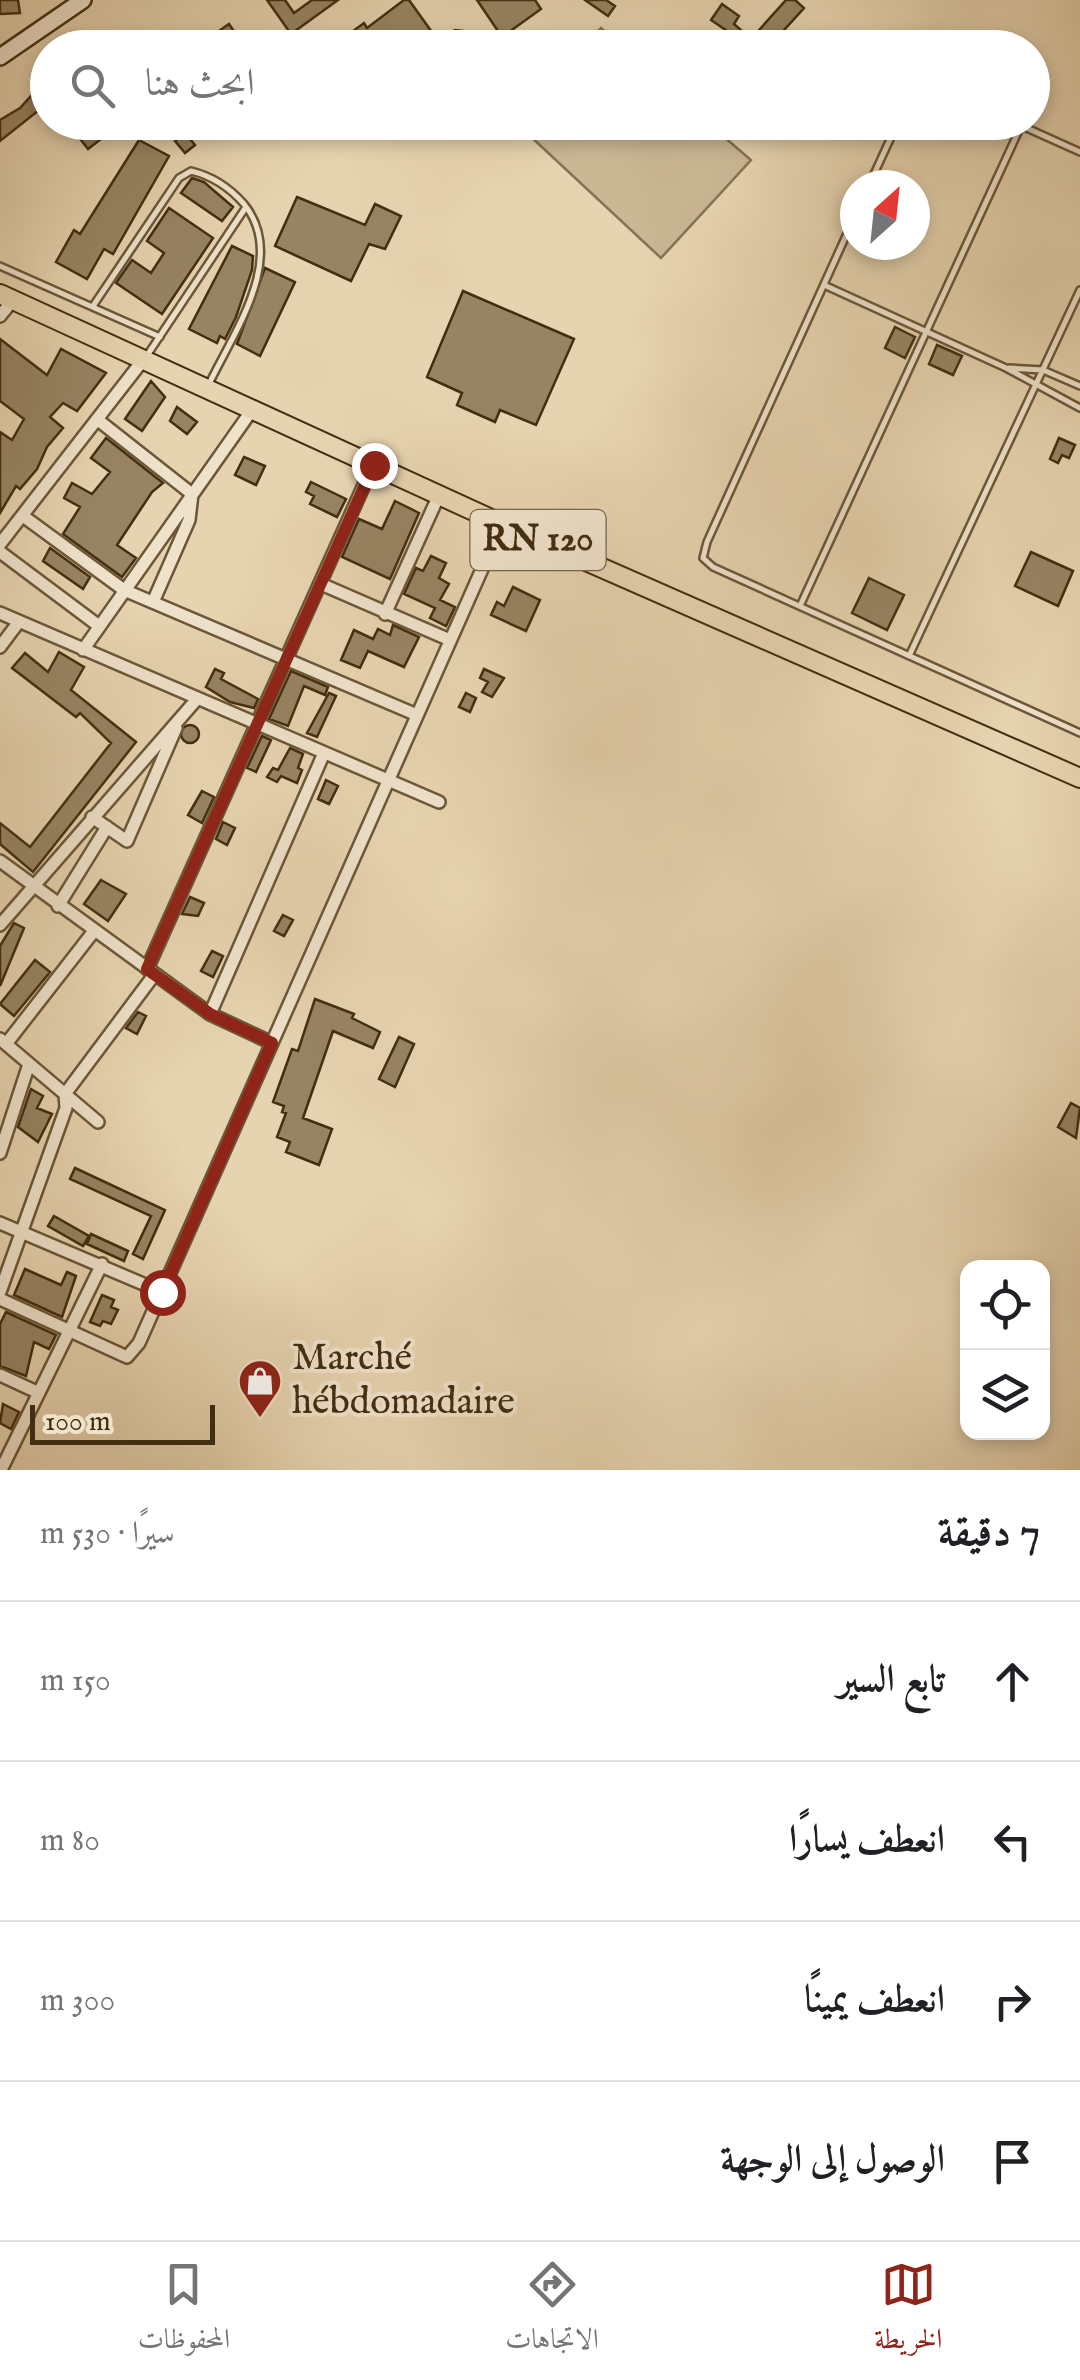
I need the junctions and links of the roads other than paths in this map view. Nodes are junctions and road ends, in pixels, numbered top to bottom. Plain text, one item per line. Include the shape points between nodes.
1 (84, 0) edge
2 (40, 30) edge
3 (30, 37) edge
4 (0, 57) edge
5 (1050, 139) edge
6 (890, 140) edge
7 (1014, 140) edge
8 (1080, 152) edge
9 (876, 170) edge
10 (246, 207) junction
11 (840, 249) edge
12 (0, 266) edge
13 (824, 285) junction
14 (1080, 290) edge
15 (6, 297) edge
16 (93, 306) junction
17 (0, 316) edge
18 (925, 331) junction
19 (160, 337) junction
20 (144, 360) junction
21 (1006, 368) junction
22 (1043, 370) junction
23 (1080, 386) edge
24 (1035, 387) junction
25 (206, 389) junction
26 (1080, 408) edge
27 (252, 410) junction
28 (98, 420) junction
29 (374, 465) junction
30 (192, 494) junction
31 (439, 495) junction
32 (23, 516) junction
33 (502, 524) junction
34 (0, 544) edge
35 (0, 552) edge
36 (321, 584) junction
37 (124, 590) junction
38 (152, 602) junction
39 (800, 606) junction
40 (0, 613) edge
41 (386, 614) junction
42 (18, 622) junction
43 (99, 626) junction
44 (450, 640) junction
45 (0, 647) edge
46 (83, 650) junction
47 (909, 656) junction
48 (289, 658) junction
49 (197, 699) junction
50 (417, 715) junction
51 (181, 718) junction
52 (259, 726) junction
53 (1080, 734) edge
54 (324, 754) junction
55 (1080, 778) edge
56 (388, 781) junction
57 (439, 802) dead end
58 (92, 817) junction
59 (107, 827) junction
60 (0, 861) edge
61 (30, 885) junction
62 (58, 906) junction
63 (0, 925) edge
64 (94, 931) junction
65 (151, 972) junction
66 (210, 1014) junction
67 (3, 1041) edge
68 (272, 1043) junction
69 (30, 1064) junction
70 (64, 1094) junction
71 (98, 1122) dead end
72 (0, 1153) edge
73 (0, 1222) edge
74 (25, 1230) junction
75 (102, 1264) junction
76 (162, 1292) junction
77 (0, 1295) edge
78 (70, 1331) junction
79 (0, 1375) edge
80 (39, 1393) junction
81 (1, 1470) edge

1 - 2 main road
3 - 4 main road
5 - 8 lane
6 - 9 lane
7 - 18 lane
10 - 16 lane via 202,174 179,178
10 - 19 lane
10 - 25 lane via 260,228 262,262
11 - 13 lane
12 - 16 lane
13 - 18 lane
13 - 39 lane via 703,558
14 - 22 lane
15 - 17 street
15 - 20 main road, RN 120
16 - 19 lane
18 - 21 lane
18 - 39 lane
19 - 20 lane
20 - 25 main road, RN 120
20 - 28 street
21 - 22 lane
21 - 24 lane
22 - 23 lane
22 - 24 lane
24 - 26 lane
24 - 47 lane
25 - 27 main road, RN 120
27 - 29 main road, RN 120
27 - 30 street
28 - 30 street
28 - 32 street
29 - 31 main road, RN 120
29 - 36 street
30 - 37 street
30 - 38 street via 189,520
31 - 33 main road, RN 120
31 - 41 street
32 - 34 street
32 - 37 street
33 - 44 street
33 - 55 main road, RN 120
35 - 43 street
36 - 41 street
36 - 48 street
37 - 38 street
37 - 43 street
38 - 48 street
39 - 47 lane
40 - 42 street
41 - 44 street
42 - 45 street
42 - 46 street
43 - 46 street
44 - 50 street
46 - 49 street
47 - 53 lane
48 - 50 street
48 - 52 street
49 - 51 street
49 - 52 street
50 - 56 street
51 - 58 street
51 - 59 street via 127,840
52 - 54 street
52 - 65 street
54 - 56 street
54 - 66 street
56 - 57 street
56 - 68 street
58 - 59 street
58 - 61 street
59 - 62 street
60 - 61 street
61 - 62 street
61 - 63 street
62 - 64 street
64 - 65 street
64 - 67 street
65 - 66 street
65 - 70 street
66 - 68 street
67 - 69 street
68 - 76 street
69 - 70 street
69 - 72 street
70 - 71 street
70 - 74 street via 66,1108
73 - 74 street
74 - 75 street
74 - 77 street
75 - 76 street
75 - 78 street
76 - 78 street via 127,1357
77 - 78 street
78 - 80 street
79 - 80 street
80 - 81 street

